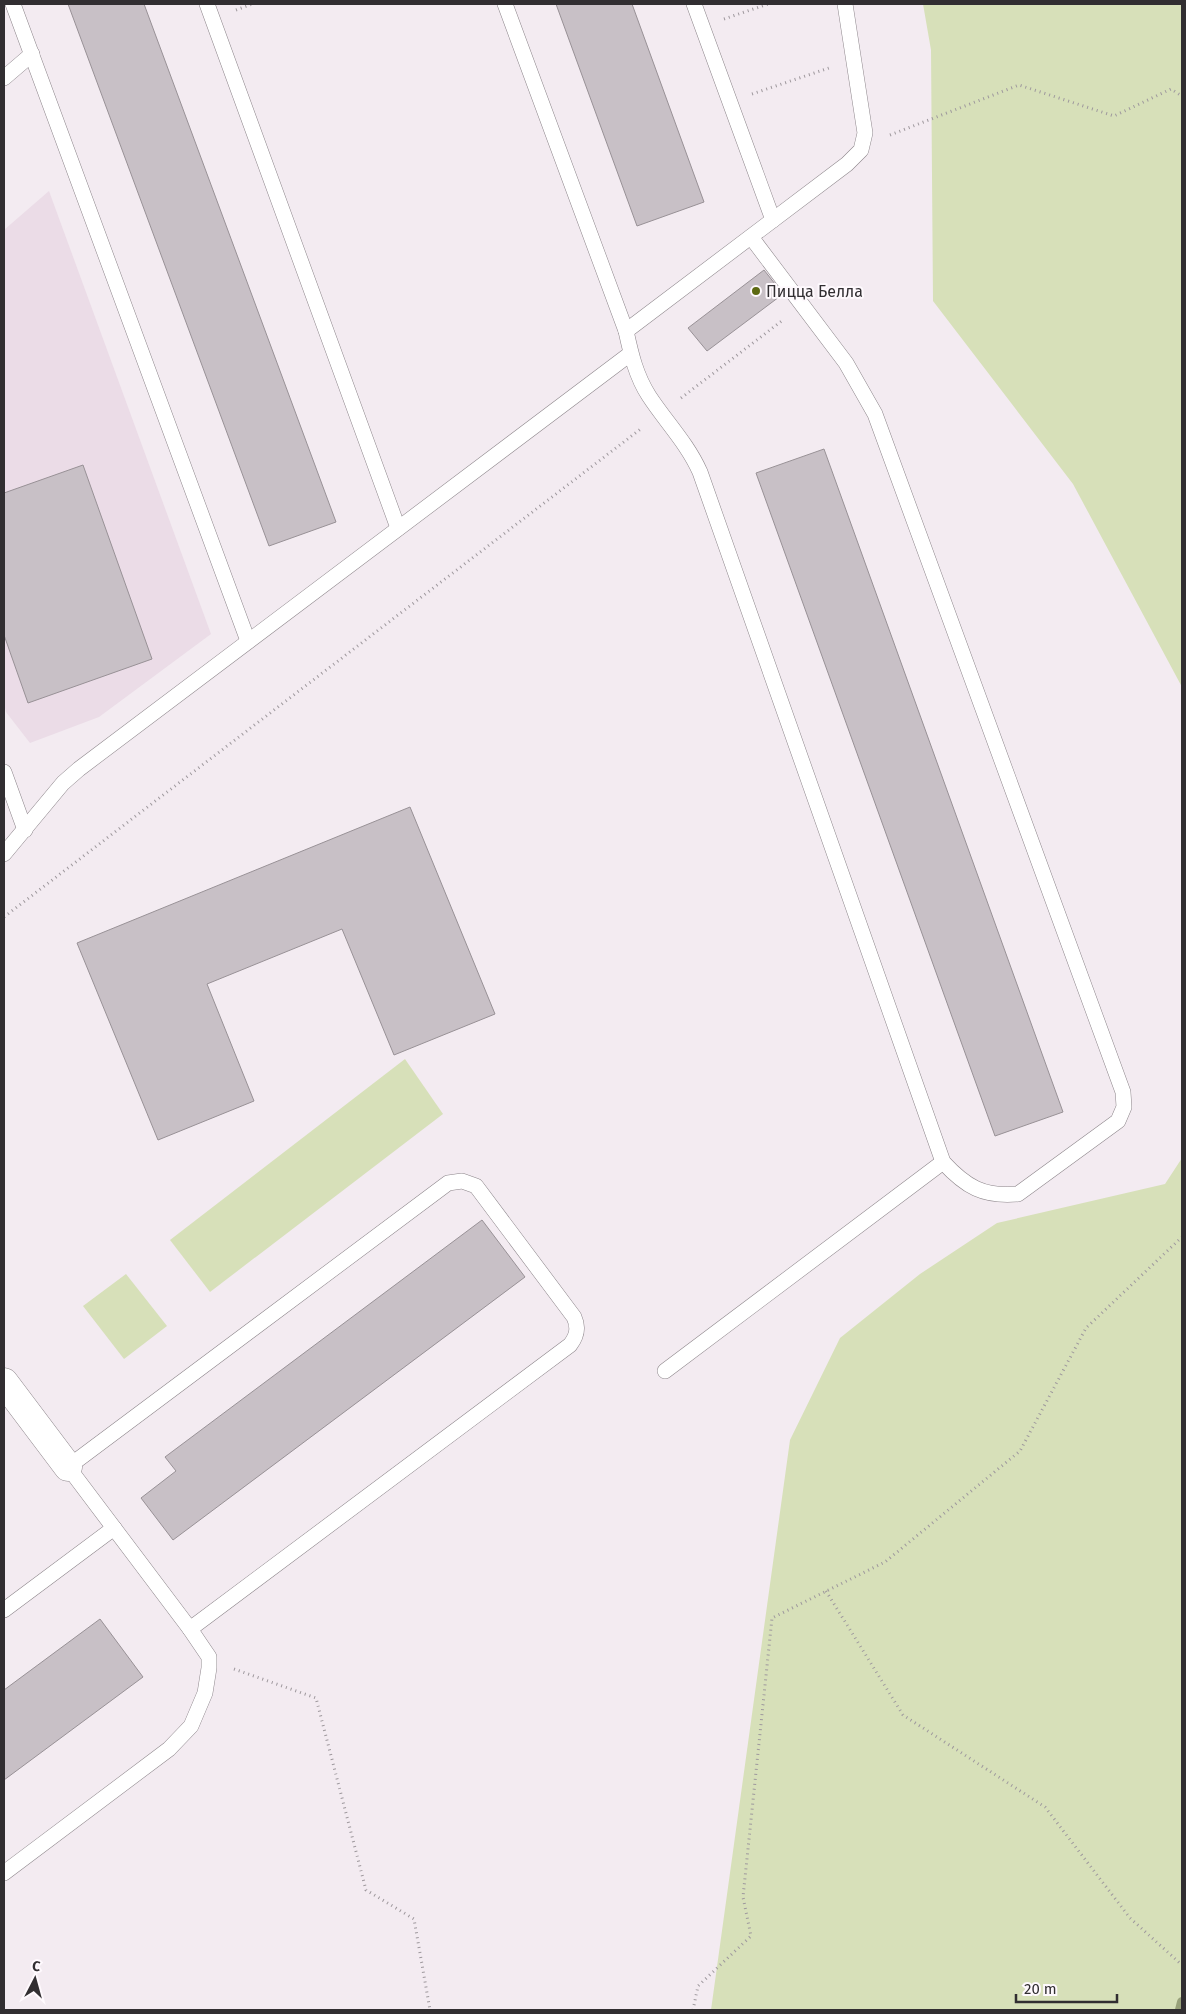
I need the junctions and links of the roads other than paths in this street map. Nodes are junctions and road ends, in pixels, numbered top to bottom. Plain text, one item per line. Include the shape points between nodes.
1 (13, 4) edge
2 (207, 4) edge
3 (505, 4) edge
4 (694, 4) edge
5 (846, 4) edge
6 (32, 54) junction
7 (4, 78) edge
8 (773, 220) junction
9 (751, 237) junction
10 (626, 331) junction
11 (630, 354) junction
12 (398, 528) junction
13 (248, 642) junction
14 (4, 772) edge
15 (25, 830) junction
16 (4, 854) edge
17 (944, 1162) junction
18 (665, 1371) dead end
19 (4, 1382) edge
20 (68, 1468) junction
21 (114, 1528) junction
22 (4, 1610) edge
23 (190, 1629) junction
24 (4, 1873) edge

1 - 6 lane
2 - 12 lane
3 - 10 lane
4 - 8 lane
5 - 8 lane via 865,133 863,145 856,157
6 - 7 lane
6 - 13 lane
8 - 9 lane
9 - 10 lane
9 - 17 lane via 846,362 875,414 1125,1099 1118,1121 1018,1194 1003,1196 974,1189 958,1178
10 - 11 lane
11 - 12 lane
11 - 17 lane via 640,379 683,440 700,472
12 - 13 lane
13 - 15 lane via 78,769
14 - 15 lane
15 - 16 lane
17 - 18 lane
19 - 20 street
20 - 21 lane
20 - 23 lane via 448,1183 462,1181 476,1186 574,1317 577,1325 575,1339
21 - 22 lane
21 - 23 lane
23 - 24 lane via 210,1661 205,1693 191,1726 169,1749

